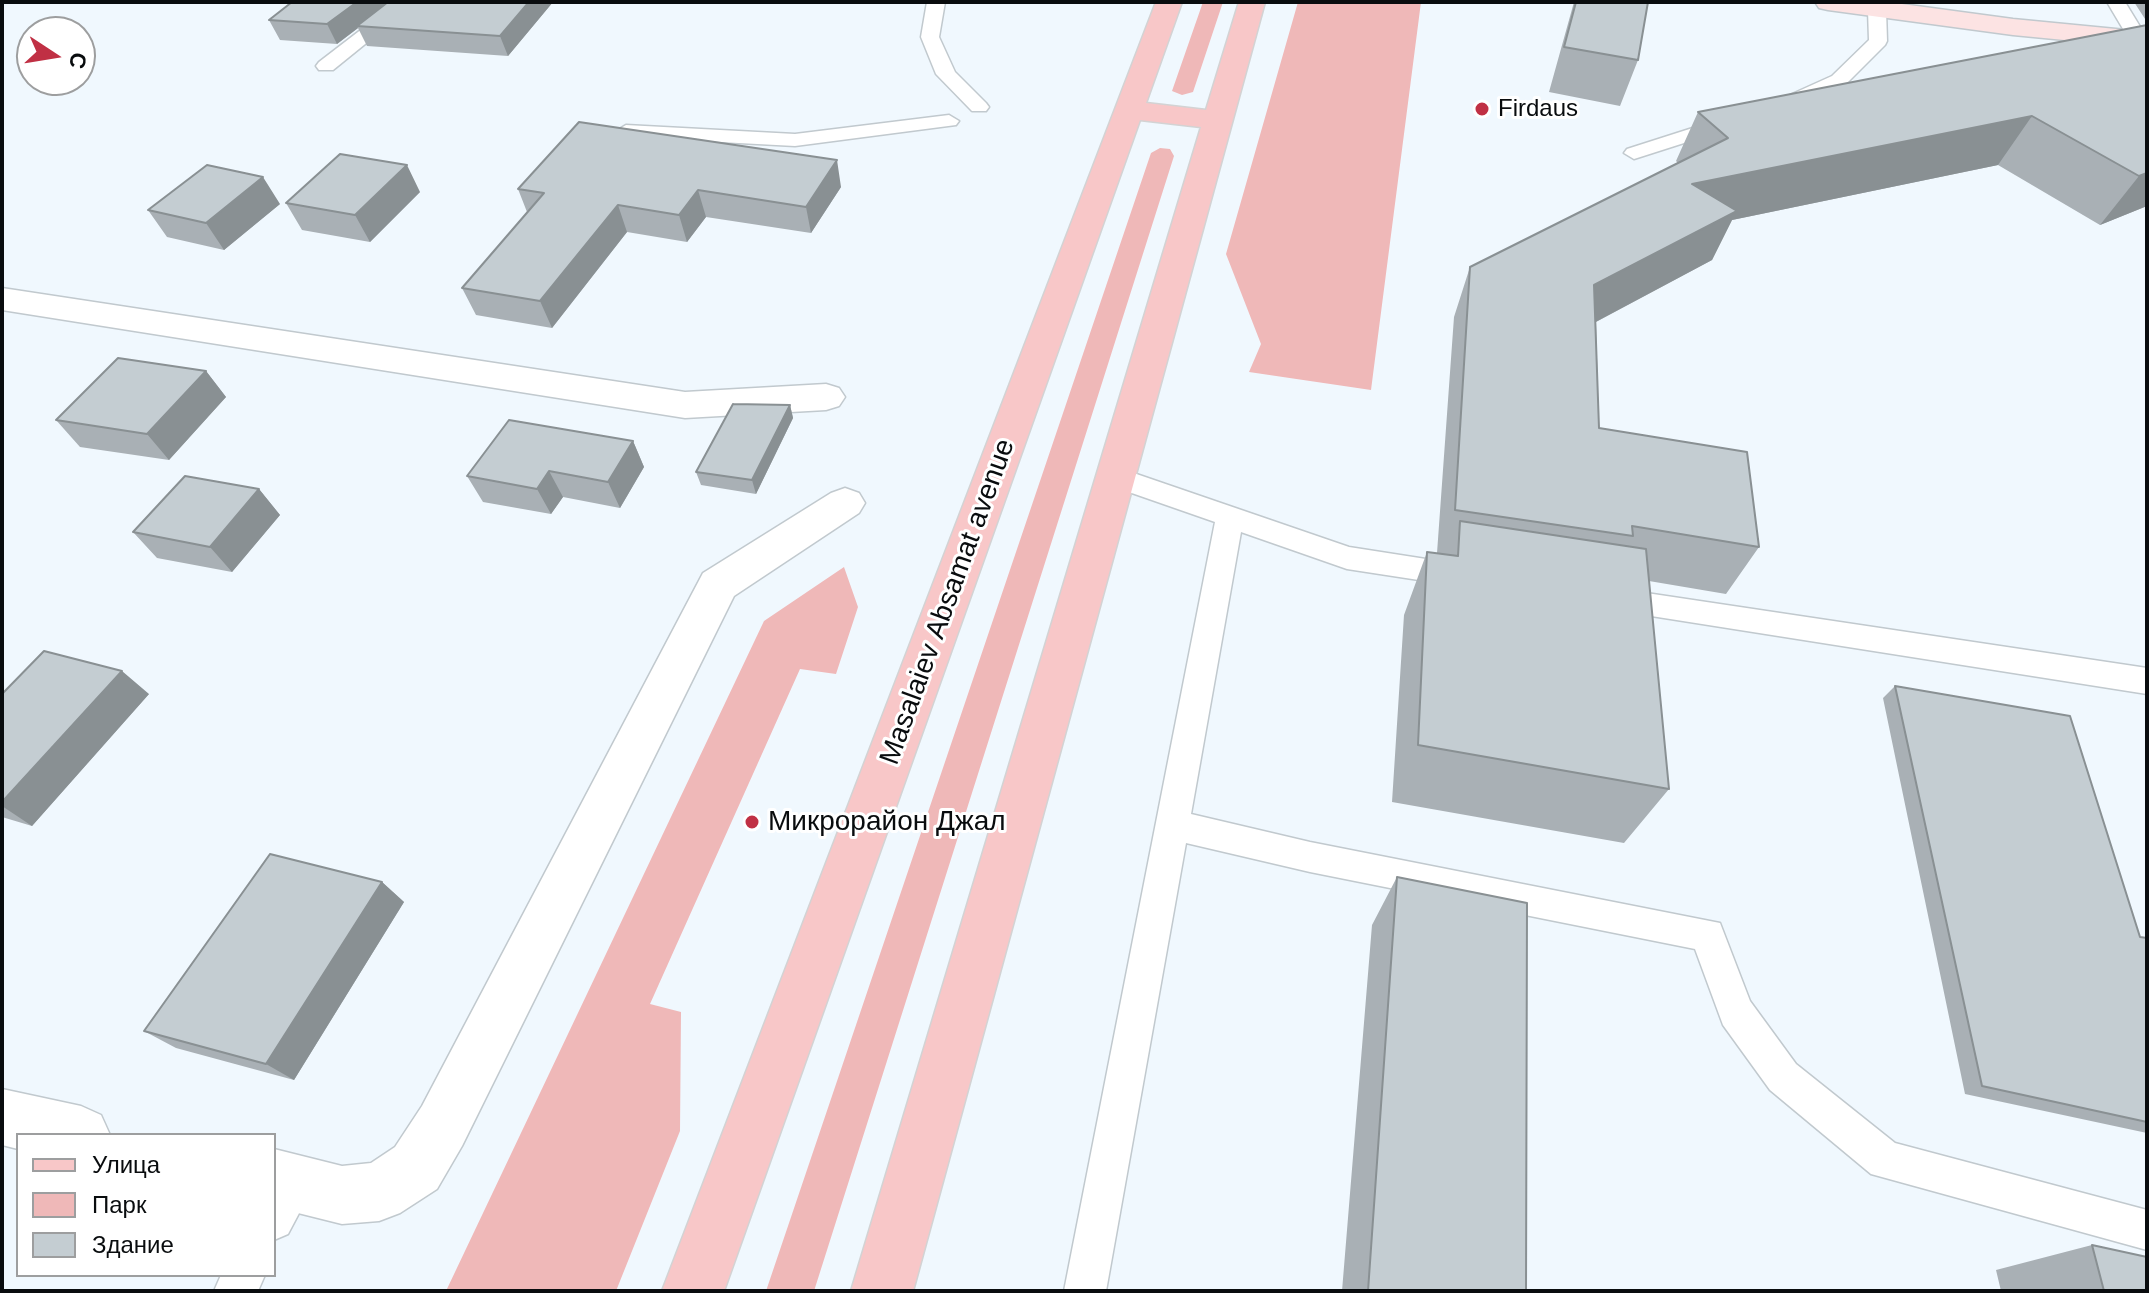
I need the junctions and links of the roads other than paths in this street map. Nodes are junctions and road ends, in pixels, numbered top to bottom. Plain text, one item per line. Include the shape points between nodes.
1 (408, 2) edge
2 (936, 2) edge
3 (1169, 2) edge
4 (1252, 2) edge
5 (1828, 2) edge
6 (2116, 2) edge
7 (1877, 10) junction
8 (2143, 40) edge
9 (326, 66) dead end
10 (979, 107) dead end
11 (1131, 110) junction
12 (1218, 120) junction
13 (949, 121) dead end
14 (626, 131) edge
15 (1634, 153) dead end
16 (2, 299) edge
17 (826, 397) dead end
18 (1116, 477) junction
19 (845, 503) dead end
20 (1230, 517) junction
21 (1488, 580) edge
22 (1582, 594) edge
23 (2147, 681) edge
24 (1172, 825) junction
25 (2, 1117) edge
26 (72, 1133) edge
27 (281, 1194) edge
28 (2147, 1230) edge
29 (693, 1291) edge
30 (882, 1291) edge
31 (1085, 1291) edge

1 - 9 lane
2 - 10 lane via 930,37 946,74
3 - 11 main road, Masalaiev Absamat avenue
4 - 12 main road
5 - 7 main road
6 - 8 lane
7 - 8 main road
7 - 15 lane via 1878,41 1839,80 1811,95
11 - 12 main road
11 - 29 main road, Masalaiev Absamat avenue
12 - 18 main road
13 - 14 lane via 795,140
16 - 17 street via 685,405
18 - 20 lane
18 - 30 main road
19 - 27 street via 718,585 416,1168 379,1192
20 - 21 lane via 1347,558
20 - 24 lane
22 - 23 lane
24 - 28 lane via 1708,935 1736,1012 1783,1077 1885,1160
24 - 31 lane
25 - 26 street

